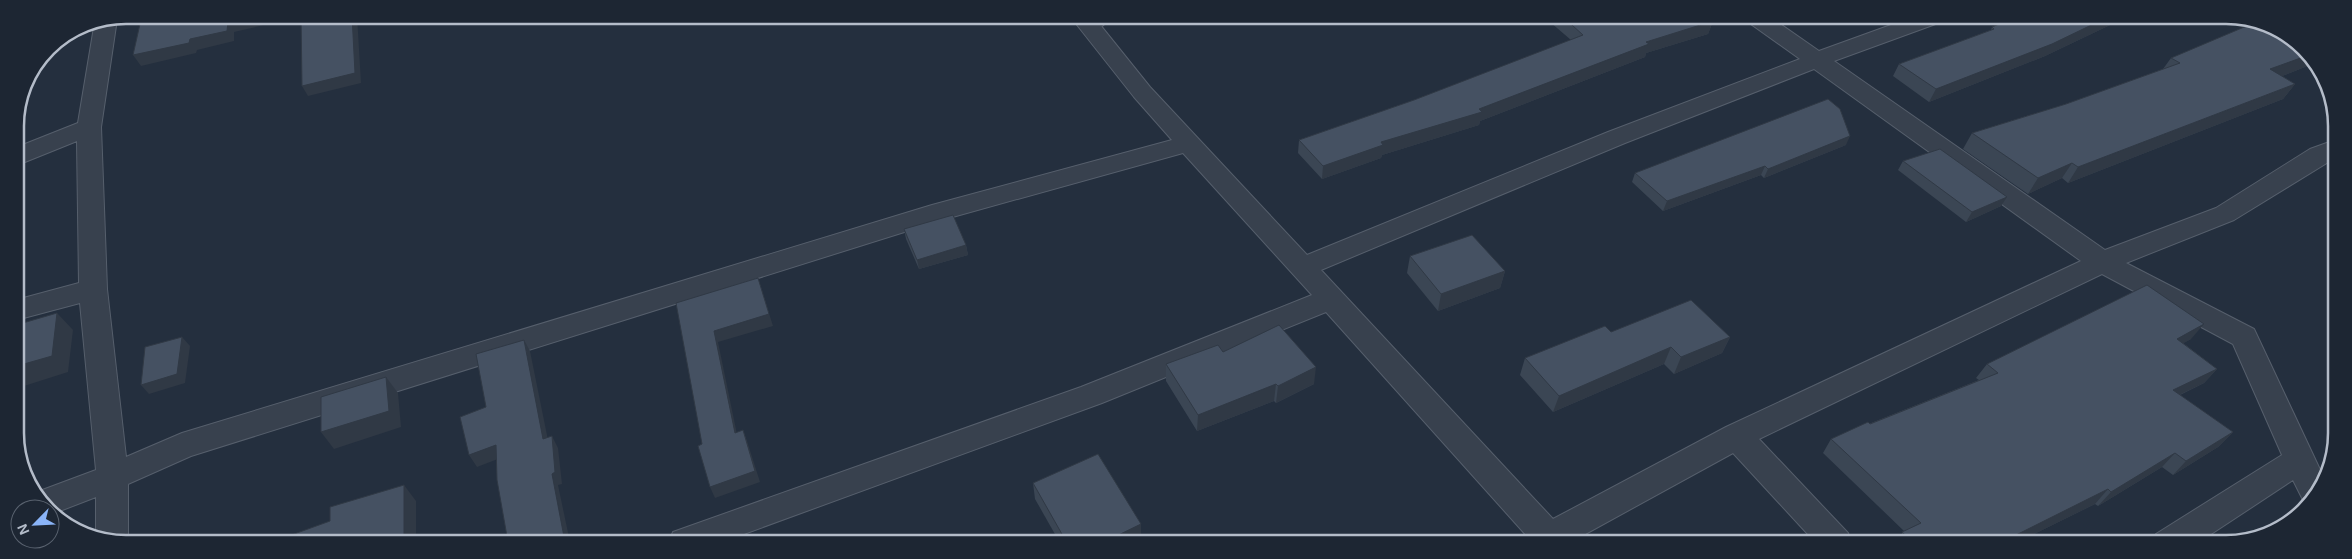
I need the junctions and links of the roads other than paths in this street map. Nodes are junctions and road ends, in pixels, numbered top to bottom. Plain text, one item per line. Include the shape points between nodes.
1 (1096, 24) edge
2 (1766, 24) edge
3 (1915, 24) edge
4 (105, 26) edge
5 (1816, 60) junction
6 (89, 127) junction
7 (1189, 143) junction
8 (2328, 151) edge
9 (24, 155) edge
10 (2102, 262) junction
11 (1303, 267) junction
12 (93, 289) junction
13 (1332, 298) junction
14 (24, 308) edge
15 (1737, 436) junction
16 (2298, 461) junction
17 (112, 477) junction
18 (2312, 488) edge
19 (54, 499) edge
20 (112, 534) edge
21 (704, 535) edge
22 (1540, 535) edge
23 (1553, 535) edge
24 (1829, 535) edge
25 (2182, 535) edge

1 - 7 street via 1142,92
2 - 5 street
3 - 5 street
4 - 6 street
5 - 10 street
5 - 11 street via 1570,155
6 - 9 street
6 - 12 street
7 - 11 street
7 - 17 street via 941,211 182,446
8 - 10 street via 2225,214
10 - 15 street
10 - 16 street via 2244,336
11 - 13 street
12 - 14 street
12 - 17 street
13 - 21 street via 1125,384
13 - 22 street
15 - 23 street
15 - 24 street
16 - 18 street
16 - 25 street
17 - 19 street
17 - 20 street

